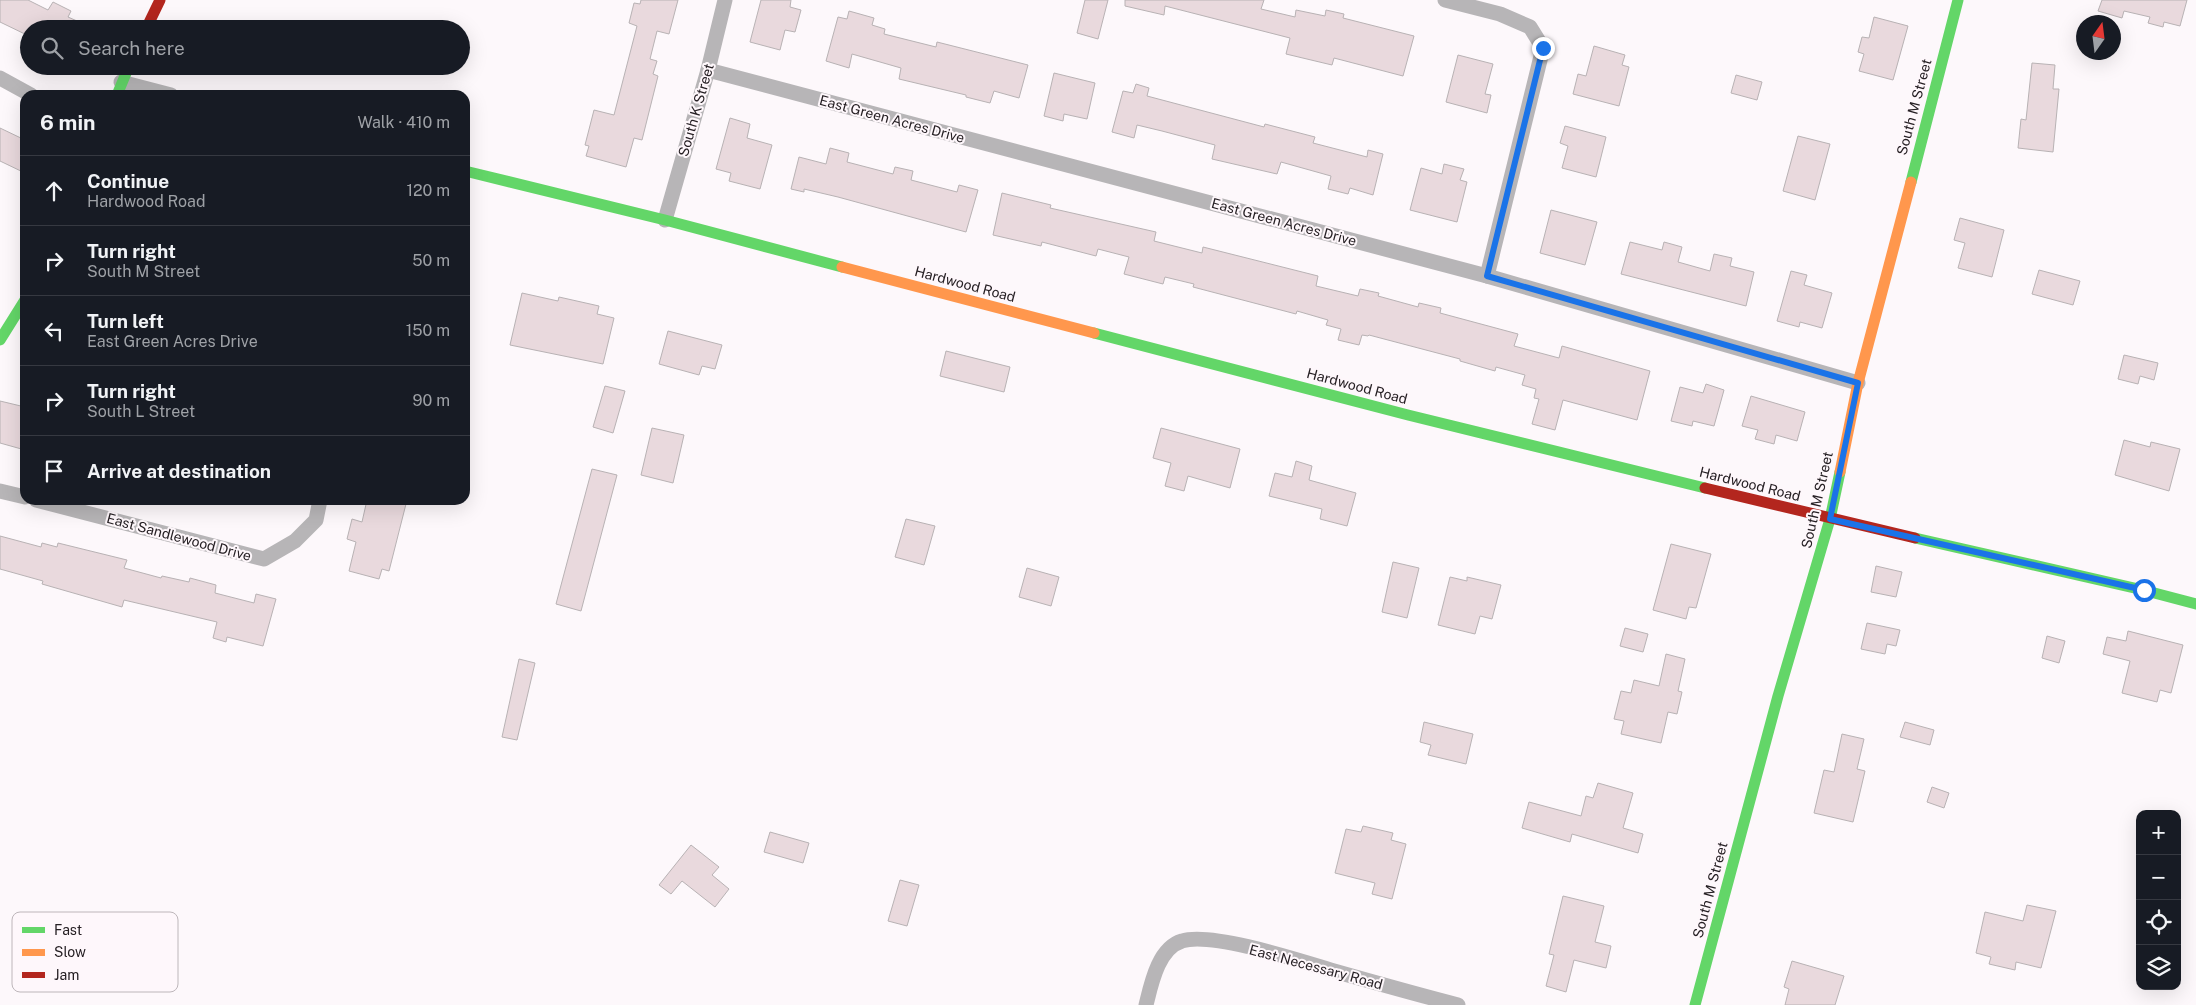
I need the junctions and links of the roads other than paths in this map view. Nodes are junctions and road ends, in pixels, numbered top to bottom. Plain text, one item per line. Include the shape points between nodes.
1 (160, 0) edge
2 (725, 0) edge
3 (1444, 0) edge
4 (1958, 0) edge
5 (150, 20) edge
6 (708, 70) junction
7 (125, 75) edge
8 (0, 78) edge
9 (119, 88) edge
10 (22, 90) edge
11 (134, 90) edge
12 (470, 172) edge
13 (665, 220) junction
14 (1487, 276) junction
15 (20, 308) edge
16 (0, 340) edge
17 (1858, 383) junction
18 (0, 490) edge
19 (20, 496) edge
20 (55, 505) edge
21 (319, 505) edge
22 (1830, 519) junction
23 (2196, 604) edge
24 (1146, 1005) edge
25 (1458, 1005) edge
26 (1695, 1005) edge

1 - 5 street
2 - 6 street, South K Street
3 - 14 street via 1500,14 1530,27 1543,48
4 - 17 street, South M Street
6 - 13 street, South K Street
6 - 14 street, East Green Acres Drive
7 - 9 street
8 - 10 street
9 - 11 street
12 - 13 street, Hardwood Road
13 - 22 street, Hardwood Road via 1408,415
14 - 17 street, East Green Acres Drive
15 - 16 street
17 - 22 street, South M Street
18 - 19 street
20 - 21 street, East Sandlewood Drive via 264,559 295,541 316,520
22 - 23 street, Hardwood Road
22 - 26 street, South M Street via 1778,696
24 - 25 street, East Necessary Road via 1154,976 1165,955 1181,941 1196,939 1226,942

